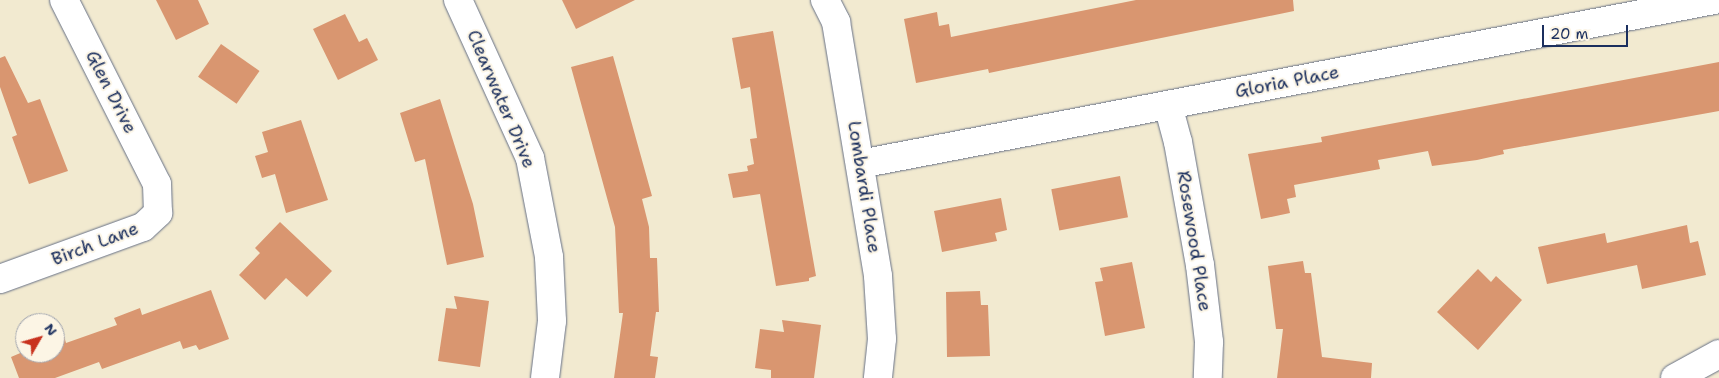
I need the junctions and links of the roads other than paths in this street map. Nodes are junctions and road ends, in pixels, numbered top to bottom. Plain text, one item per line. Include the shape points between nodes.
1 (64, 0) edge
2 (458, 0) edge
3 (825, 0) edge
4 (1714, 0) edge
5 (1168, 105) junction
6 (860, 164) junction
7 (158, 184) joint
8 (0, 279) edge
9 (1719, 354) edge
10 (545, 378) edge
11 (878, 378) edge
12 (1208, 378) edge
13 (1675, 378) edge

1 - 7 street, Glen Drive
2 - 10 street, Clearwater Drive via 530,158 549,257 552,321
3 - 6 street, Lombardi Place via 836,22
4 - 5 street, Gloria Place
5 - 6 street, Gloria Place
5 - 12 street, Rosewood Place via 1178,142 1200,265 1209,342
6 - 11 street, Lombardi Place via 878,276 882,339
7 - 8 street, Birch Lane via 158,213 143,228
9 - 13 street

